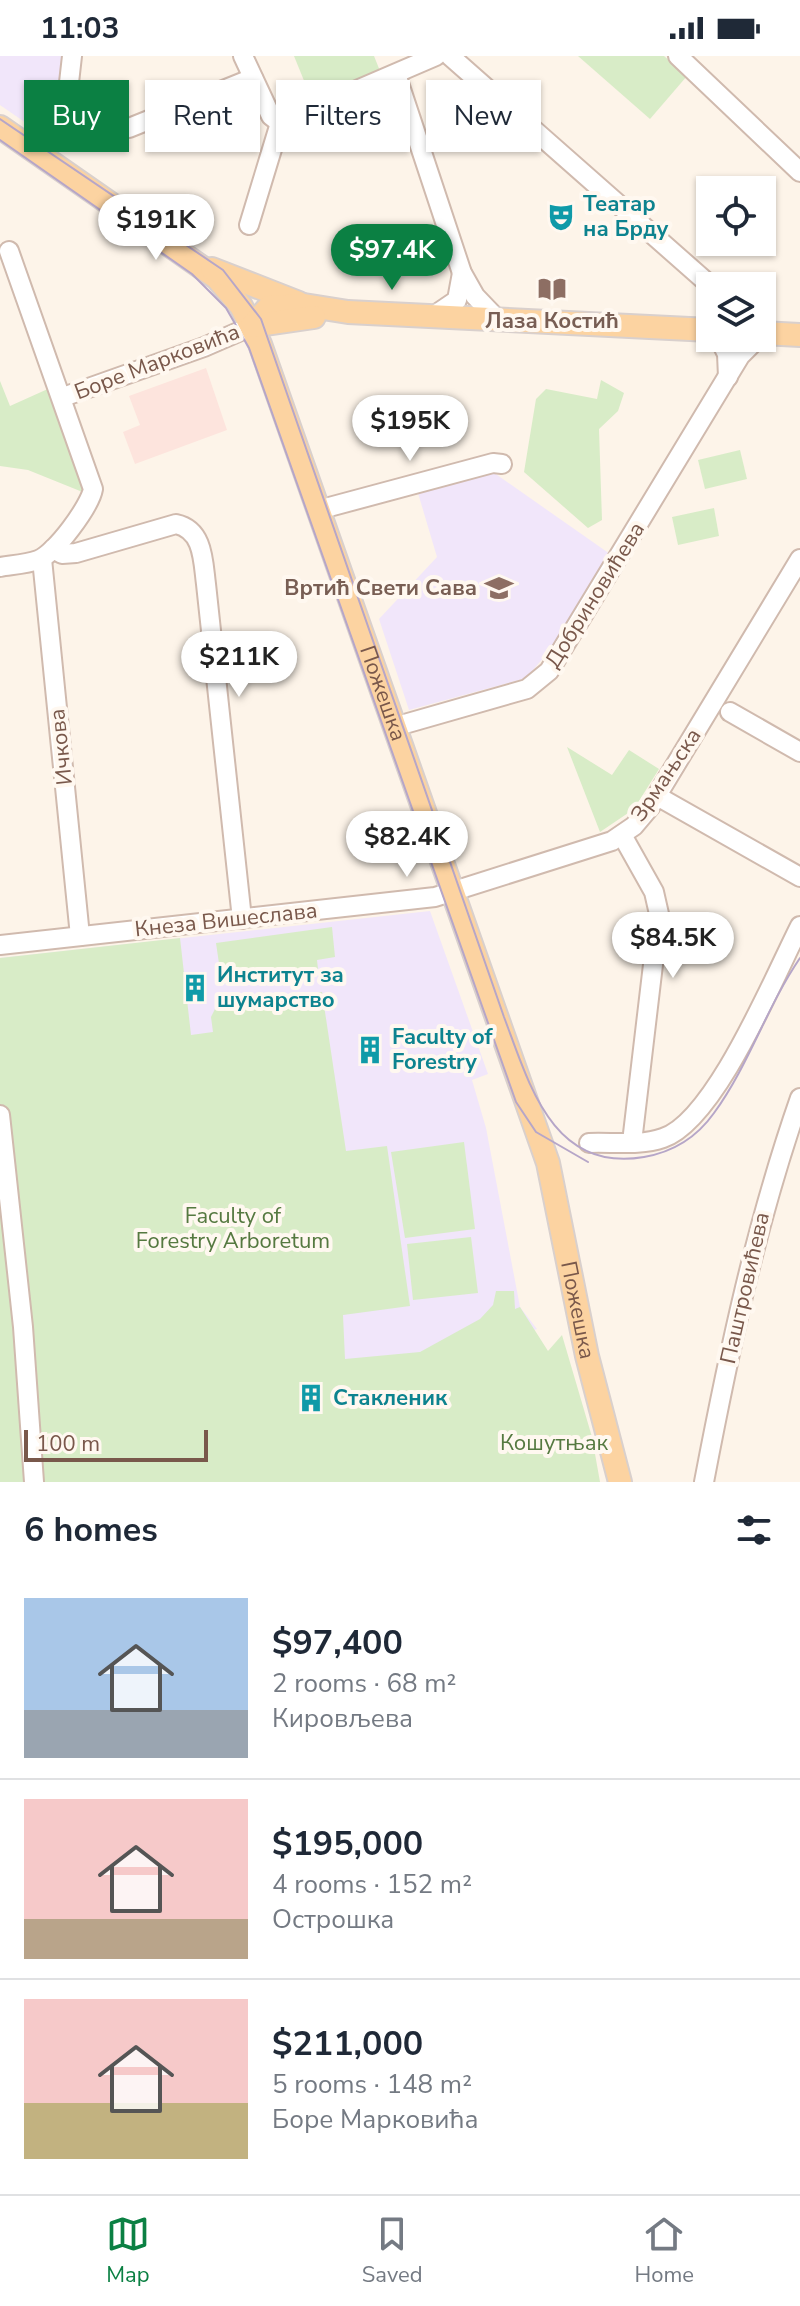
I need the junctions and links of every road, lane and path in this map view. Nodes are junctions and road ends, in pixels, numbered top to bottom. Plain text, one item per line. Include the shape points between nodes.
1 (72, 56) edge
2 (243, 56) edge
3 (436, 56) edge
4 (450, 56) edge
5 (678, 56) edge
6 (396, 74) junction
7 (253, 78) junction
8 (69, 80) edge
9 (382, 80) edge
10 (276, 120) edge
11 (0, 127) edge
12 (129, 128) dead end
13 (276, 136) edge
14 (800, 172) edge
15 (249, 225) dead end
16 (9, 251) dead end
17 (200, 265) junction
18 (462, 273) junction
19 (696, 273) edge
20 (304, 305) junction
21 (348, 312) junction
22 (432, 317) junction
23 (498, 320) junction
24 (252, 326) junction
25 (696, 328) edge
26 (776, 334) edge
27 (800, 335) edge
28 (725, 352) edge
29 (748, 352) edge
30 (728, 377) junction
31 (63, 397) junction
32 (502, 464) dead end
33 (318, 510) junction
34 (48, 554) junction
35 (800, 559) edge
36 (0, 567) edge
37 (730, 712) dead end
38 (394, 727) junction
39 (800, 752) edge
40 (657, 796) junction
41 (622, 835) junction
42 (800, 877) edge
43 (452, 894) junction
44 (242, 919) junction
45 (800, 926) edge
46 (80, 936) junction
47 (0, 945) edge
48 (800, 1098) edge
49 (0, 1115) edge
50 (632, 1142) junction
51 (589, 1143) dead end
52 (34, 1482) edge
53 (620, 1482) edge
54 (704, 1482) edge

1 - 8 street
2 - 7 street
3 - 6 street
4 - 19 street
5 - 14 street
6 - 9 street
6 - 18 street
7 - 10 street
7 - 12 street
11 - 17 main road, Пожешка
13 - 15 street
16 - 31 street, Боре Марковића
17 - 20 main road
17 - 24 main road, Пожешка via 226,287
18 - 22 street via 457,300
18 - 23 street
20 - 21 main road
20 - 24 main road via 269,307
21 - 22 main road
21 - 24 main road
22 - 23 main road
23 - 25 main road
24 - 31 street, Боре Марковића
24 - 33 main road, Пожешка
26 - 27 main road
28 - 30 street
29 - 30 street, Добриновићева
30 - 38 street, Добриновићева via 549,671 527,689
31 - 34 street, Боре Марковића via 93,489 88,504
32 - 33 street
33 - 38 main road, Пожешка
34 - 36 street
34 - 44 street via 76,553 176,524 198,539
34 - 46 street, Ичкова
35 - 40 street, Зрмањска
37 - 39 street
38 - 43 main road, Пожешка
40 - 41 street, Зрмањска
40 - 42 street
41 - 43 street, Зрмањска
41 - 50 street via 654,892 659,914
43 - 44 street, Кнеза Вишеслава
43 - 53 main road, Пожешка via 553,1179 592,1374
44 - 46 street, Кнеза Вишеслава
45 - 50 street via 704,1107 663,1138
46 - 47 street, Кнеза Вишеслава
48 - 54 street, Паштровићева via 750,1256
49 - 52 street
50 - 51 street

